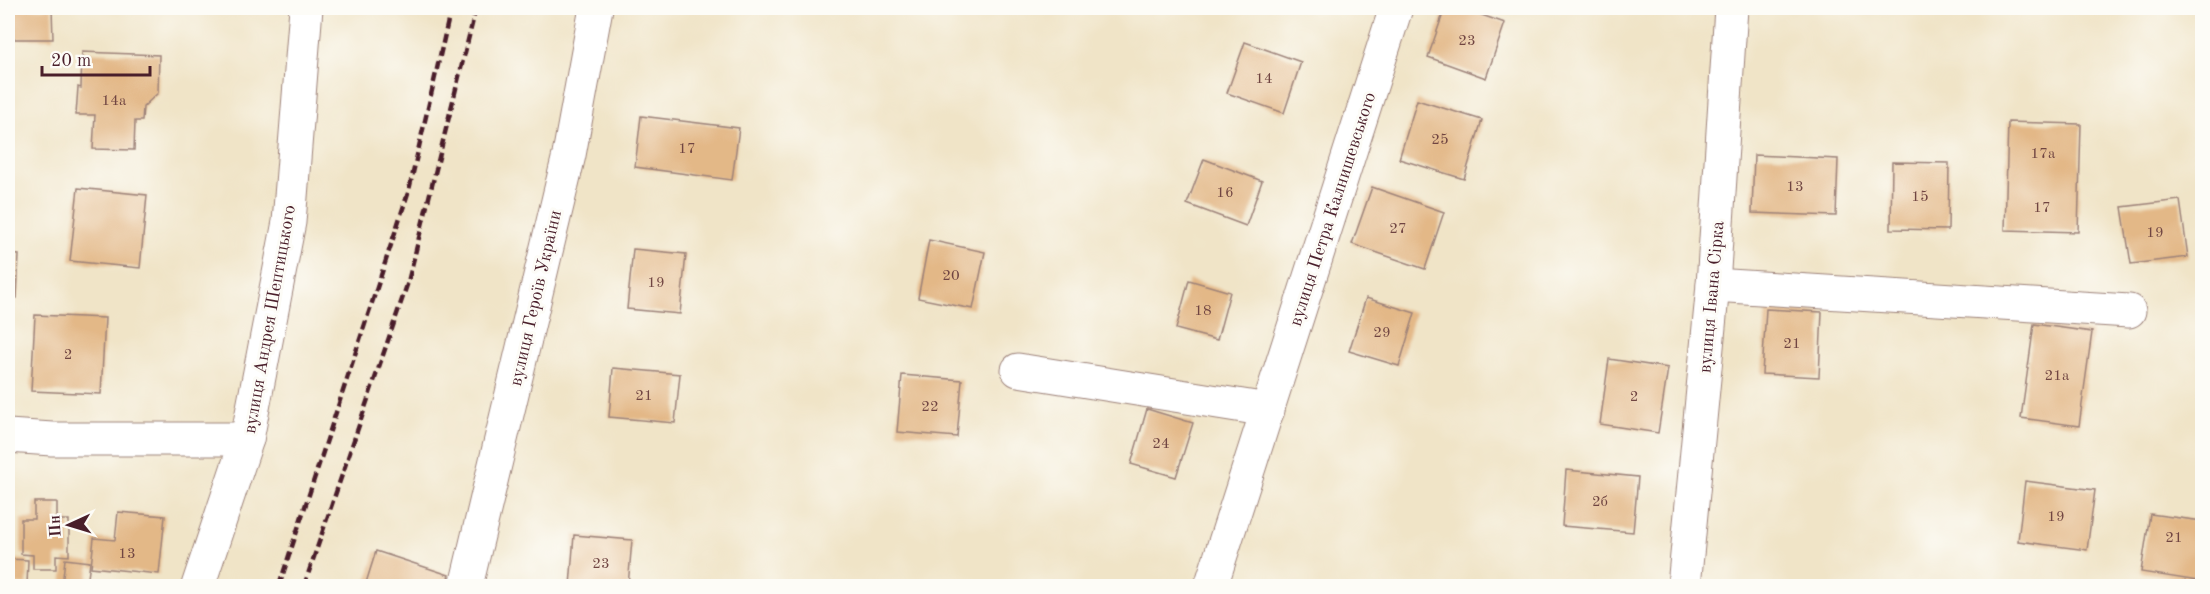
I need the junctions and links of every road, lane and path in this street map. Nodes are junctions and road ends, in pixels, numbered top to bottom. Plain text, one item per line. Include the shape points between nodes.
1 (306, 8) edge
2 (596, 8) edge
3 (1396, 8) edge
4 (1731, 8) edge
5 (1713, 285) junction
6 (2129, 311) dead end
7 (1018, 370) dead end
8 (1268, 410) junction
9 (8, 436) edge
10 (247, 439) junction
11 (198, 586) edge
12 (466, 586) edge
13 (1211, 586) edge
14 (1684, 586) edge

1 - 10 street, вулиця Андрея Шептицького via 289,222
2 - 12 street, вулиця Героїв України via 569,155
3 - 8 street, вулиця Петра Калнишевського
4 - 5 street, вулиця Івана Сірка
5 - 6 street
5 - 14 street, вулиця Івана Сірка
7 - 8 street
8 - 13 street, вулиця Петра Калнишевського
9 - 10 street
10 - 11 street, вулиця Андрея Шептицького

